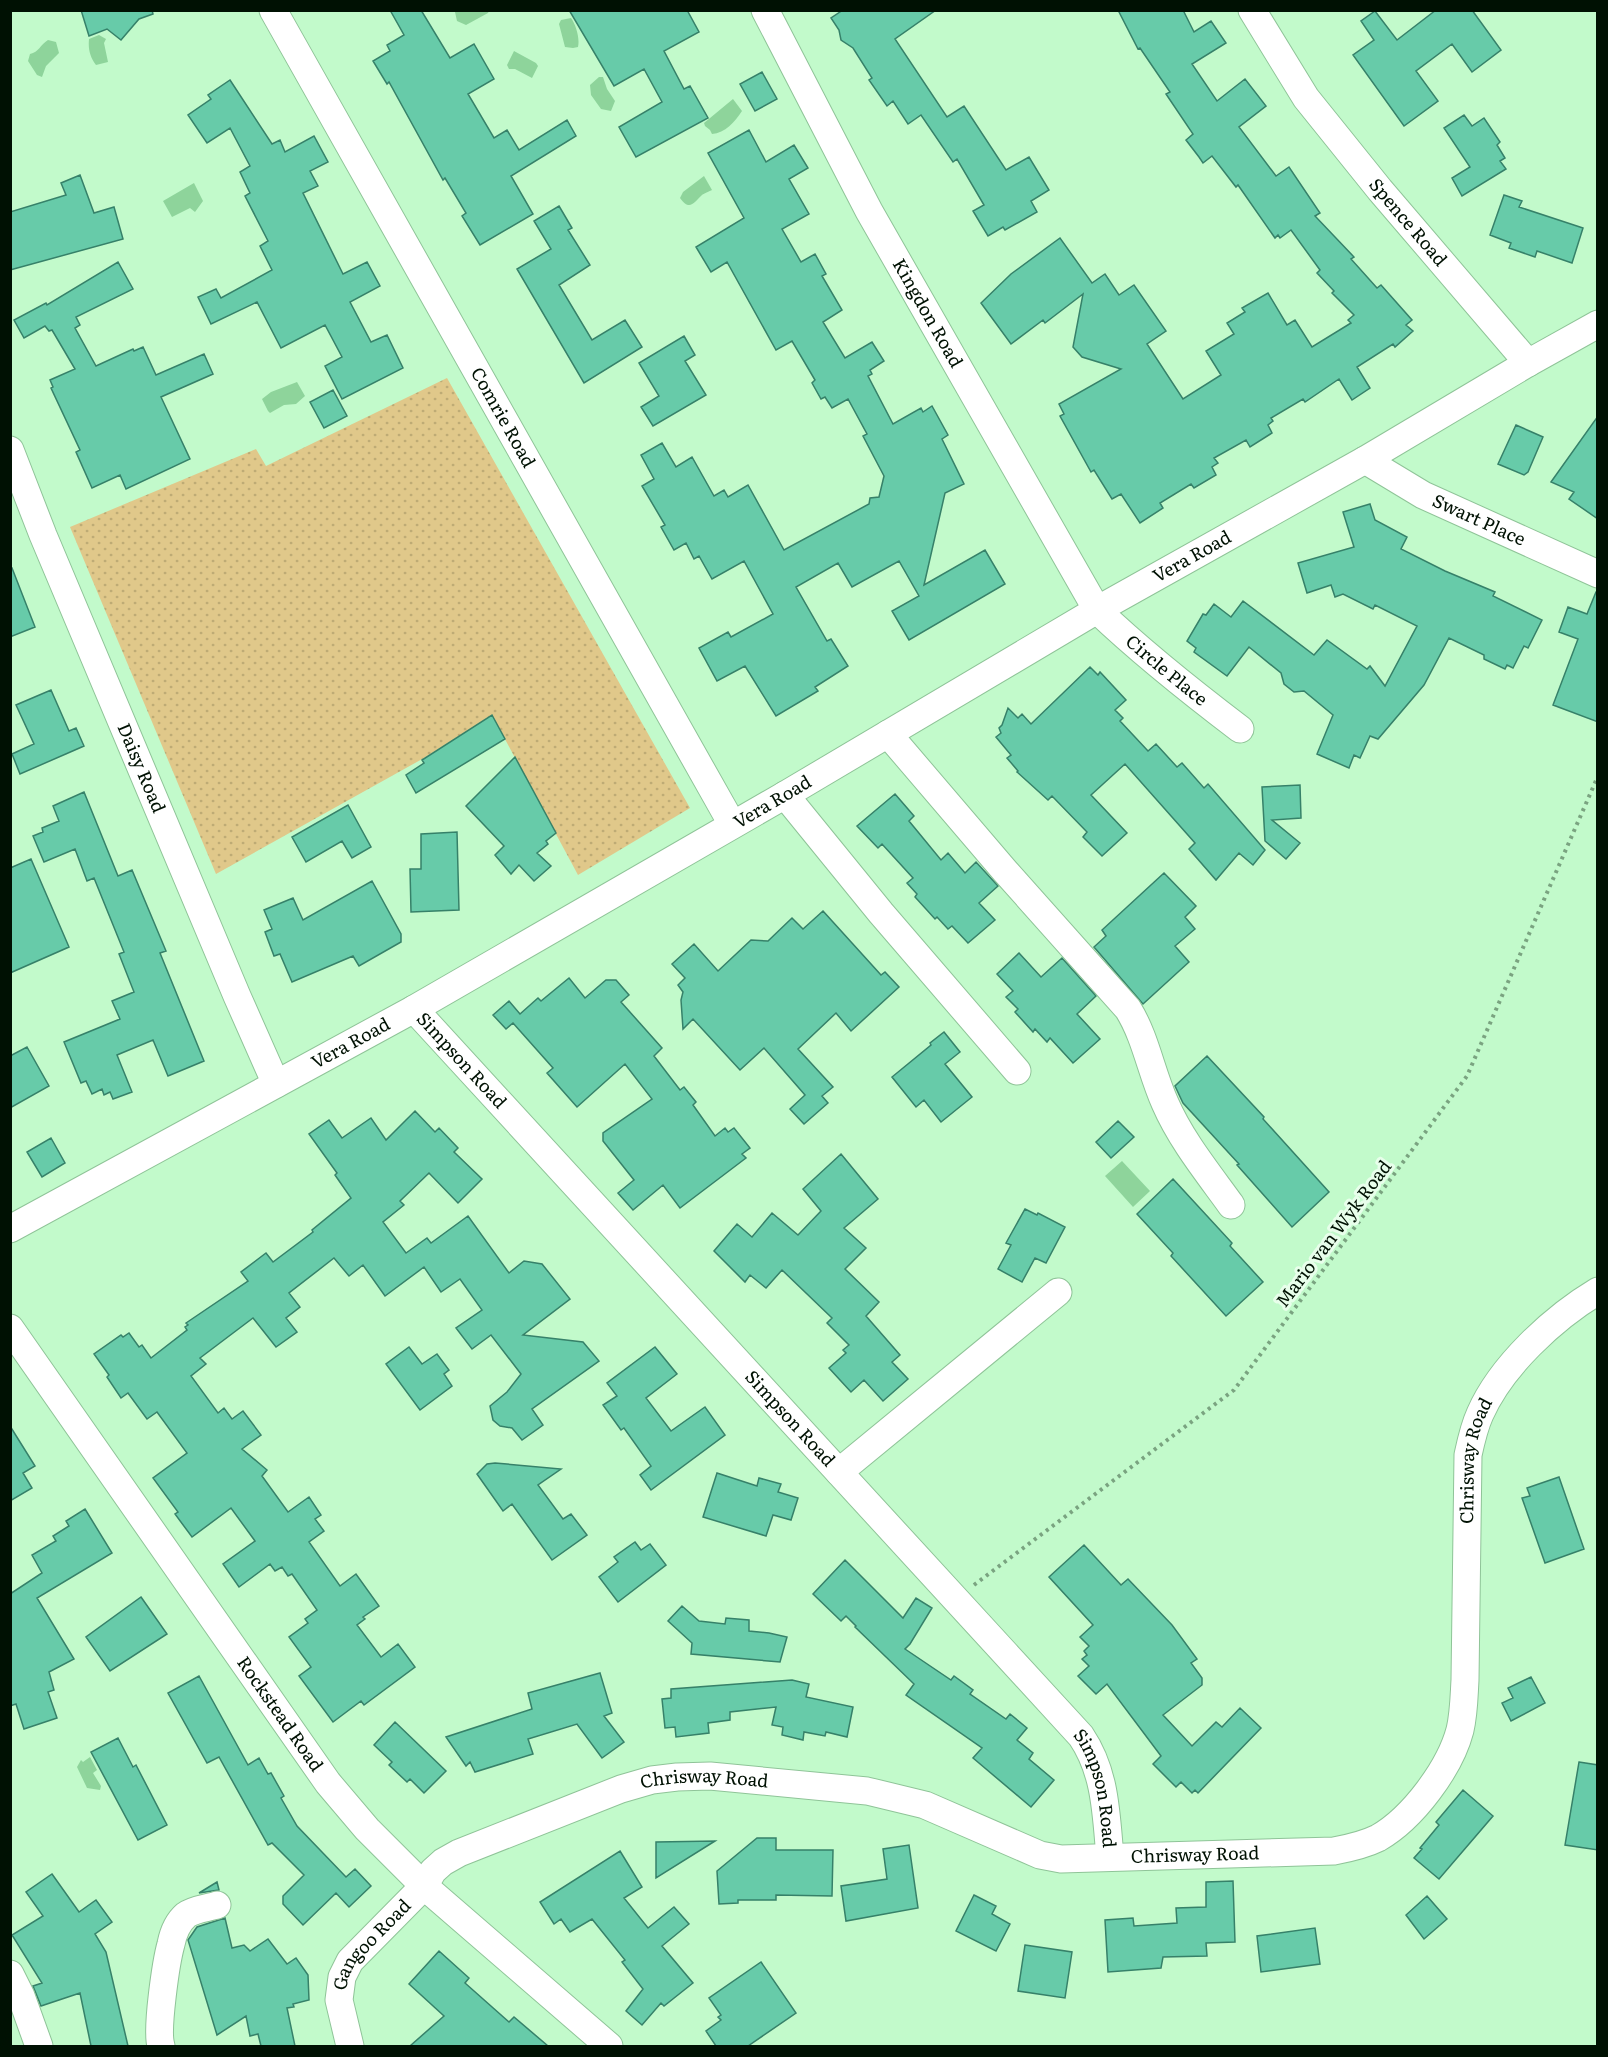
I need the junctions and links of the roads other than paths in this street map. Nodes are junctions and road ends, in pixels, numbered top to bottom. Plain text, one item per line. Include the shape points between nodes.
1 (273, 10) edge
2 (765, 10) edge
3 (1252, 10) edge
4 (1598, 324) edge
5 (1528, 363) junction
6 (10, 450) edge
7 (1365, 460) junction
8 (1598, 574) edge
9 (1097, 610) junction
10 (1240, 729) dead end
11 (888, 734) junction
12 (785, 795) junction
13 (732, 824) junction
14 (414, 1008) junction
15 (1017, 1071) dead end
16 (276, 1084) junction
17 (1231, 1205) dead end
18 (10, 1229) edge
19 (1058, 1292) dead end
20 (1596, 1295) edge
21 (10, 1328) edge
22 (839, 1472) junction
23 (1110, 1857) junction
24 (424, 1886) junction
25 (218, 1905) dead end
26 (10, 1974) edge
27 (39, 2046) edge
28 (160, 2046) edge
29 (350, 2046) edge
30 (609, 2046) edge

1 - 13 street, Comrie Road
2 - 9 street, Kingdon Road via 869,211
3 - 5 street, Spence Road via 1306,98
4 - 5 street
5 - 7 street, Vera Road
6 - 16 street, Daisy Road
7 - 8 street, Swart Place via 1423,495
7 - 9 street, Vera Road
9 - 10 street, Circle Place via 1176,680
9 - 11 street, Vera Road
11 - 12 street, Vera Road
11 - 17 street via 1128,1009 1145,1042 1166,1106
12 - 13 street, Vera Road
12 - 15 street
13 - 14 street, Vera Road
14 - 16 street, Vera Road
14 - 22 street, Simpson Road
16 - 18 street, Vera Road
19 - 22 street
20 - 23 street, Chrisway Road via 1579,1302 1546,1329 1509,1369 1491,1393 1472,1435 1468,1455 1464,1706 1451,1755 1424,1795 1392,1828 1357,1847 1334,1851
21 - 24 street, Rockstead Road via 328,1783
22 - 23 street, Simpson Road via 1091,1750 1105,1796
23 - 24 street, Chrisway Road via 1060,1859 1040,1855 925,1805 867,1791 710,1776 677,1777 621,1789 459,1853 433,1871
24 - 29 street, Gangoo Road via 350,1961 342,1977 339,2000
24 - 30 street, Rockstead Road
25 - 28 street via 187,1914 176,1929 166,1978
26 - 27 street

